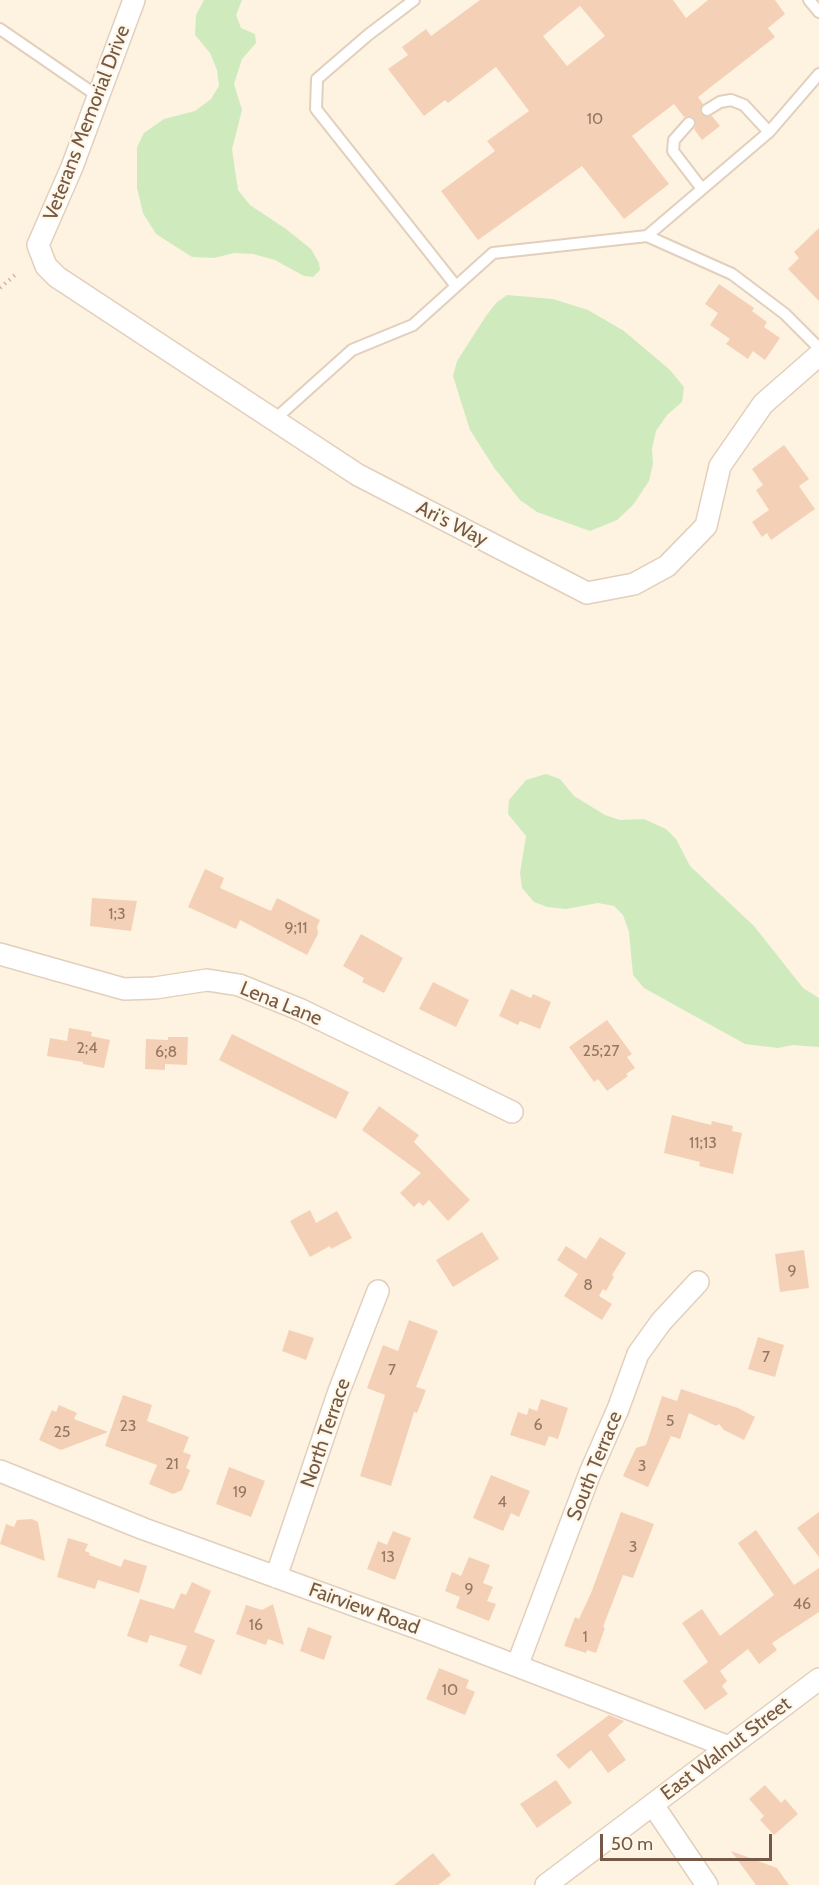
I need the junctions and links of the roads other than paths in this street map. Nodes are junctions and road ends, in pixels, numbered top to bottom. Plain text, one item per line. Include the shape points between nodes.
1 (134, 0) edge
2 (414, 0) edge
3 (809, 0) edge
4 (819, 12) edge
5 (0, 29) edge
6 (819, 74) edge
7 (99, 96) junction
8 (707, 110) dead end
9 (689, 123) dead end
10 (769, 132) junction
11 (702, 189) junction
12 (647, 236) junction
13 (38, 245) joint
14 (456, 286) junction
15 (819, 348) edge
16 (819, 355) edge
17 (274, 420) junction
18 (0, 954) edge
19 (512, 1112) dead end
20 (698, 1282) dead end
21 (378, 1290) dead end
22 (0, 1471) edge
23 (276, 1577) junction
24 (517, 1666) junction
25 (819, 1679) edge
26 (729, 1747) junction
27 (653, 1805) junction
28 (546, 1885) edge
29 (707, 1885) edge

1 - 7 street, Veterans Memorial Drive
2 - 14 lane via 317,79 316,109
3 - 4 lane
5 - 7 lane
6 - 10 lane
7 - 13 street, Veterans Memorial Drive
8 - 10 lane via 731,100 744,105
9 - 11 lane via 674,140 673,151
10 - 11 lane
11 - 12 lane
12 - 14 lane via 493,253
12 - 15 lane via 732,274 785,314
13 - 17 street, Ari's Way via 46,266 57,277
14 - 17 lane via 413,325 352,350
16 - 17 street, Ari's Way via 763,404 720,466 706,526 667,566 634,584 587,593 358,475
18 - 19 street, Lena Lane via 124,989 207,980 239,985 301,1010
20 - 24 street, South Terrace via 638,1354
21 - 23 street, North Terrace
22 - 23 street, Fairview Road
23 - 24 street, Fairview Road
24 - 26 street, Fairview Road
25 - 26 street, East Walnut Street
26 - 27 street, East Walnut Street
27 - 28 street, East Walnut Street
27 - 29 street

